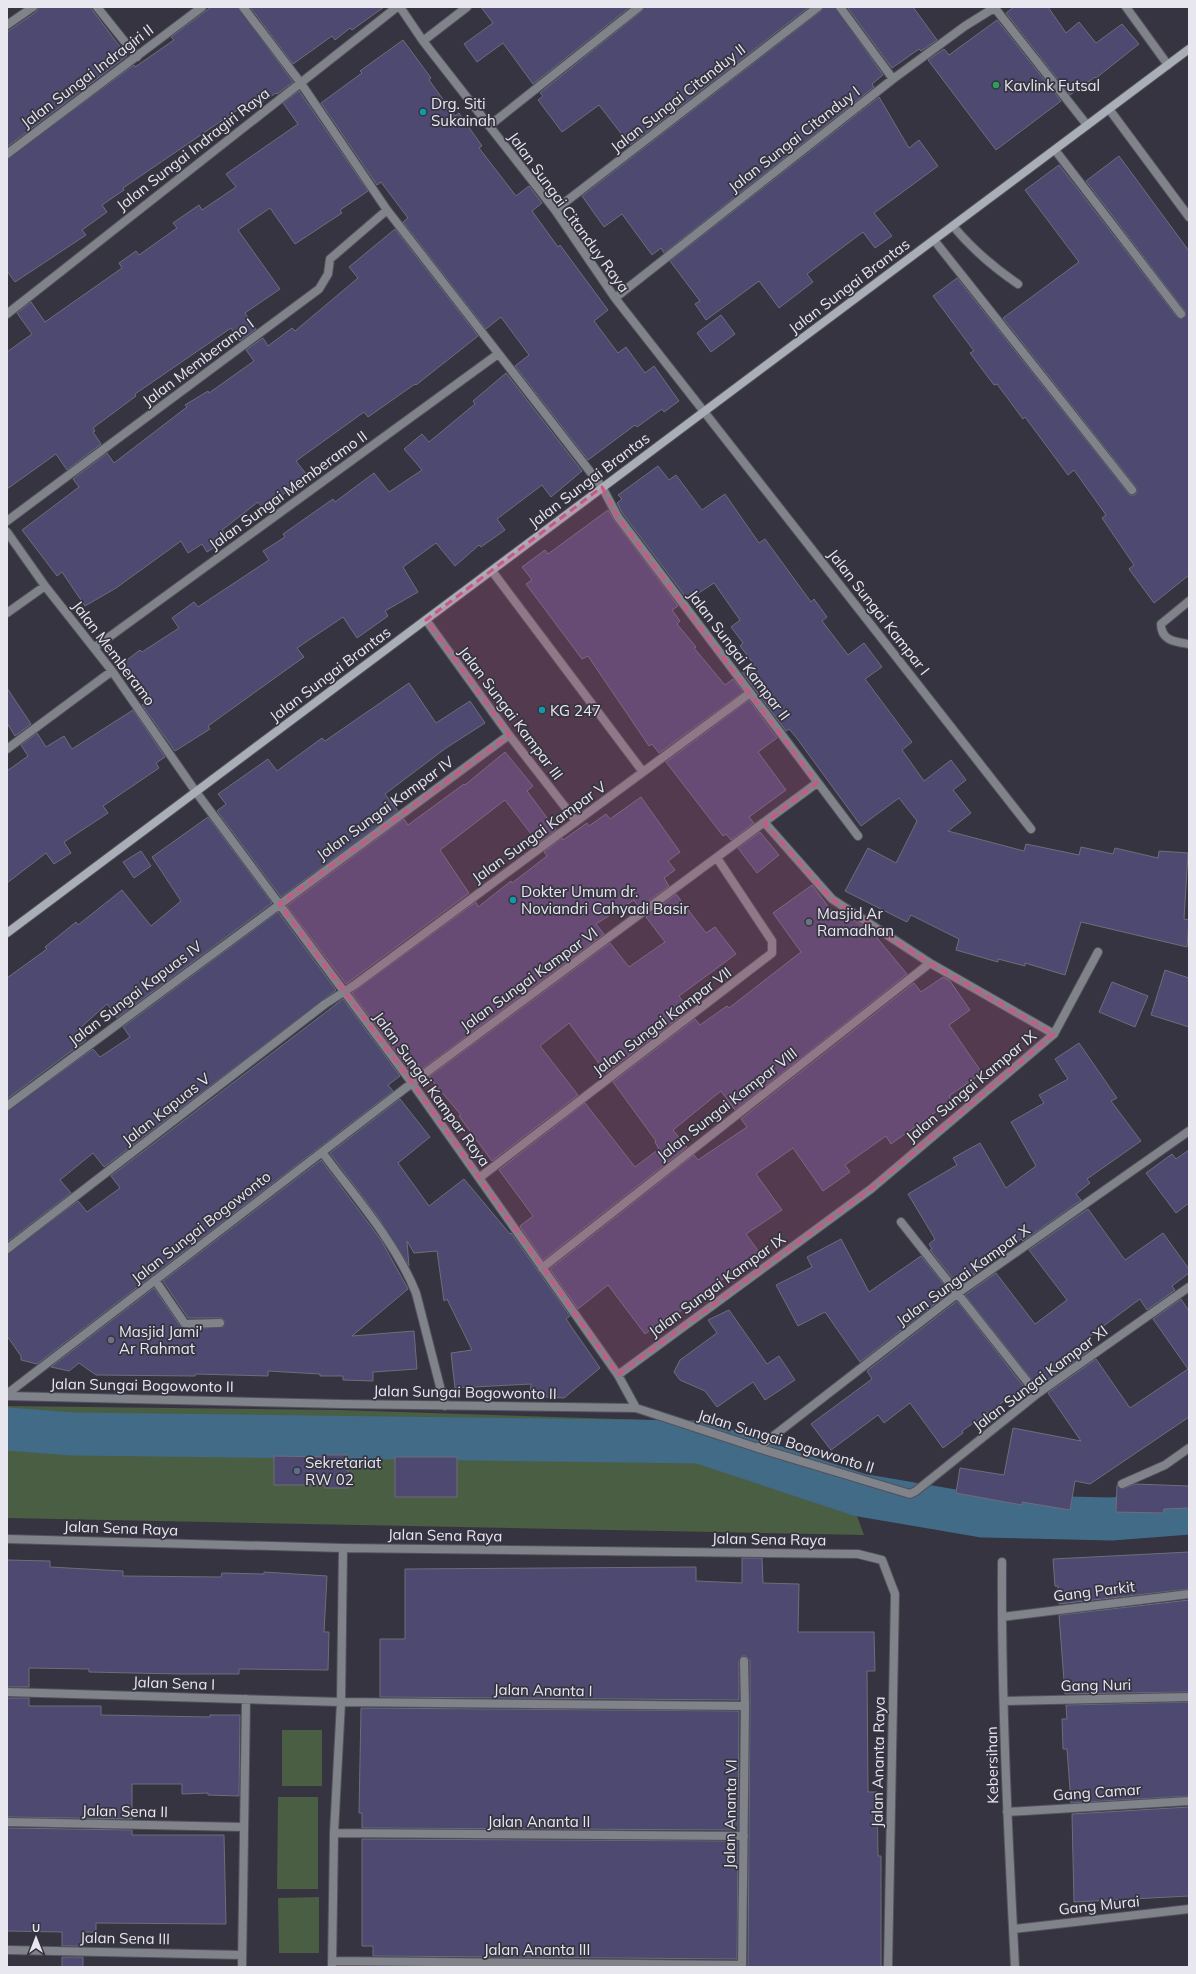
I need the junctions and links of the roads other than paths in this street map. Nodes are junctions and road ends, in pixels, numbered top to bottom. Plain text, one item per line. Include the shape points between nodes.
1 (33, 7) edge
2 (97, 7) edge
3 (202, 7) edge
4 (243, 7) edge
5 (398, 7) edge
6 (467, 7) edge
7 (639, 7) edge
8 (818, 7) edge
9 (840, 7) edge
10 (994, 7) edge
11 (1126, 7) edge
12 (7, 25) edge
13 (423, 41) junction
14 (1189, 49) edge
15 (137, 57) junction
16 (1168, 65) junction
17 (893, 79) junction
18 (300, 82) junction
19 (1109, 109) junction
20 (1087, 125) junction
21 (489, 126) junction
22 (1054, 150) junction
23 (7, 154) edge
24 (387, 210) junction
25 (555, 210) junction
26 (1189, 217) edge
27 (953, 226) junction
28 (934, 240) junction
29 (1018, 284) dead end
30 (615, 298) junction
31 (7, 314) edge
32 (1181, 314) dead end
33 (498, 354) junction
34 (704, 412) junction
35 (602, 487) junction
36 (1132, 490) dead end
37 (7, 521) edge
38 (7, 532) edge
39 (492, 571) junction
40 (45, 586) junction
41 (1189, 601) edge
42 (7, 613) edge
43 (426, 620) junction
44 (1189, 644) edge
45 (94, 648) junction
46 (112, 671) junction
47 (750, 693) junction
48 (509, 735) junction
49 (7, 749) edge
50 (643, 772) junction
51 (818, 783) junction
52 (196, 792) junction
53 (576, 822) junction
54 (765, 823) junction
55 (1030, 830) dead end
56 (858, 836) dead end
57 (717, 858) junction
58 (279, 904) junction
59 (7, 933) edge
60 (1098, 952) dead end
61 (930, 963) junction
62 (343, 991) junction
63 (1054, 1034) junction
64 (412, 1083) junction
65 (7, 1106) edge
66 (1189, 1131) edge
67 (322, 1152) junction
68 (479, 1178) junction
69 (901, 1222) dead end
70 (7, 1249) edge
71 (542, 1268) junction
72 (155, 1280) junction
73 (1189, 1287) edge
74 (958, 1293) junction
75 (220, 1323) dead end
76 (618, 1375) junction
77 (1036, 1394) junction
78 (7, 1395) edge
79 (445, 1406) junction
80 (636, 1408) junction
81 (758, 1448) junction
82 (1189, 1448) edge
83 (1122, 1484) dead end
84 (910, 1494) joint
85 (7, 1538) edge
86 (343, 1548) junction
87 (882, 1560) joint
88 (1002, 1562) dead end
89 (1189, 1594) edge
90 (1002, 1617) junction
91 (744, 1661) dead end
92 (7, 1692) edge
93 (1189, 1697) edge
94 (246, 1699) junction
95 (1004, 1701) junction
96 (341, 1702) junction
97 (745, 1706) junction
98 (1189, 1801) edge
99 (1007, 1812) junction
100 (7, 1822) edge
101 (243, 1827) junction
102 (334, 1833) junction
103 (744, 1836) junction
104 (1189, 1909) edge
105 (1013, 1929) junction
106 (7, 1950) edge
107 (242, 1955) junction
108 (332, 1964) edge
109 (742, 1966) edge
110 (242, 1967) edge
111 (888, 1967) edge
112 (1015, 1967) edge

1 - 12 street
2 - 15 street
3 - 15 street, Jalan Sungai Indragiri II
4 - 18 street, Jalan Sungai Kampar II
5 - 13 street, Jalan Sungai Citanduy Raya
5 - 18 street, Jalan Sungai Indragiri Raya
6 - 13 street
7 - 21 street
8 - 25 street, Jalan Sungai Citanduy II
9 - 17 street
10 - 17 street, Jalan Sungai Citanduy I
10 - 20 street
11 - 16 street
13 - 21 street, Jalan Sungai Citanduy Raya
14 - 16 street, Jalan Sungai Brantas
15 - 23 street, Jalan Sungai Indragiri II
16 - 19 street, Jalan Sungai Brantas
17 - 30 street, Jalan Sungai Citanduy I
18 - 24 street, Jalan Sungai Kampar II
18 - 31 street, Jalan Sungai Indragiri Raya
19 - 20 street, Jalan Sungai Brantas
19 - 26 street
20 - 22 street, Jalan Sungai Brantas
21 - 25 street, Jalan Sungai Citanduy Raya
22 - 27 street, Jalan Sungai Brantas
22 - 32 street
24 - 33 street, Jalan Sungai Kampar II
24 - 37 street, Jalan Memberamo I via 330,259 328,274 319,289
25 - 30 street, Jalan Sungai Citanduy Raya
27 - 28 street, Jalan Sungai Brantas
27 - 29 street via 990,264
28 - 34 street, Jalan Sungai Brantas
28 - 36 street
30 - 34 street, Jalan Sungai Citanduy Raya
33 - 35 street, Jalan Sungai Kampar II
33 - 45 street, Jalan Sungai Memberamo II
34 - 35 street, Jalan Sungai Brantas
34 - 55 street, Jalan Sungai Kampar I
35 - 39 street, Jalan Sungai Brantas
35 - 47 street, Jalan Sungai Kampar II via 618,517
38 - 40 street, Jalan Memberamo
39 - 43 street, Jalan Sungai Brantas
39 - 50 street
40 - 42 street
40 - 45 street, Jalan Memberamo
41 - 44 street via 1161,624 1162,633 1166,638
43 - 48 street, Jalan Sungai Kampar III
43 - 52 street, Jalan Sungai Brantas
45 - 46 street, Jalan Memberamo
46 - 49 street
46 - 52 street, Jalan Memberamo
47 - 50 street, Jalan Sungai Kampar V
47 - 51 street, Jalan Sungai Kampar II
48 - 53 street, Jalan Sungai Kampar III
48 - 58 street, Jalan Sungai Kampar IV
50 - 53 street, Jalan Sungai Kampar V
51 - 54 street, Jalan Sungai Kampar VI
51 - 56 street, Jalan Sungai Kampar II
52 - 58 street, Jalan Sungai Kampar Raya
52 - 59 street, Jalan Sungai Brantas
53 - 62 street, Jalan Sungai Kampar V
54 - 57 street, Jalan Sungai Kampar VI
54 - 61 street, Jalan Sungai Kampar IX via 832,899
57 - 64 street, Jalan Sungai Kampar VI
57 - 68 street, Jalan Sungai Kampar VII via 772,941 772,954
58 - 62 street, Jalan Sungai Kampar Raya
58 - 65 street, Jalan Sungai Kapuas IV
60 - 63 street
61 - 63 street, Jalan Sungai Kampar IX
61 - 71 street, Jalan Sungai Kampar VIII
62 - 64 street, Jalan Sungai Kampar Raya
62 - 70 street, Jalan Kapuas V
63 - 76 street, Jalan Sungai Kampar IX via 871,1189
64 - 67 street, Jalan Sungai Bogowonto
64 - 68 street, Jalan Sungai Kampar Raya
66 - 74 street, Jalan Sungai Kampar X
67 - 72 street, Jalan Sungai Bogowonto
67 - 79 street via 394,1250 412,1283
68 - 71 street, Jalan Sungai Kampar Raya
69 - 74 street
71 - 76 street, Jalan Sungai Kampar Raya
72 - 75 street via 186,1324
72 - 78 street, Jalan Sungai Bogowonto
73 - 77 street, Jalan Sungai Kampar XI
74 - 77 street
74 - 81 street, Jalan Sungai Kampar X
76 - 80 street, Jalan Sungai Kampar Raya
77 - 84 street, Jalan Sungai Kampar XI
78 - 79 street, Jalan Sungai Bogowonto II
79 - 80 street, Jalan Sungai Bogowonto II
80 - 81 street, Jalan Sungai Bogowonto II
81 - 84 street, Jalan Sungai Bogowonto II
82 - 83 street via 1165,1465
85 - 86 street, Jalan Sena Raya
86 - 87 street, Jalan Sena Raya via 858,1554
86 - 96 street
87 - 111 street, Jalan Ananta Raya via 895,1594
88 - 90 street, Kebersihan
89 - 90 street, Gang Parkit
90 - 95 street, Kebersihan
91 - 97 street, Jalan Ananta VI
92 - 94 street, Jalan Sena I
93 - 95 street, Gang Nuri
94 - 96 street, Jalan Sena I
94 - 101 street
95 - 99 street, Kebersihan
96 - 97 street, Jalan Ananta I
96 - 102 street
97 - 103 street, Jalan Ananta VI
98 - 99 street, Gang Camar
99 - 105 street, Kebersihan
100 - 101 street, Jalan Sena II
101 - 107 street
102 - 103 street, Jalan Ananta II
102 - 108 street
103 - 109 street, Jalan Ananta VI
104 - 105 street, Gang Murai
105 - 112 street, Kebersihan
106 - 107 street, Jalan Sena III
107 - 110 street
108 - 109 street, Jalan Ananta III

